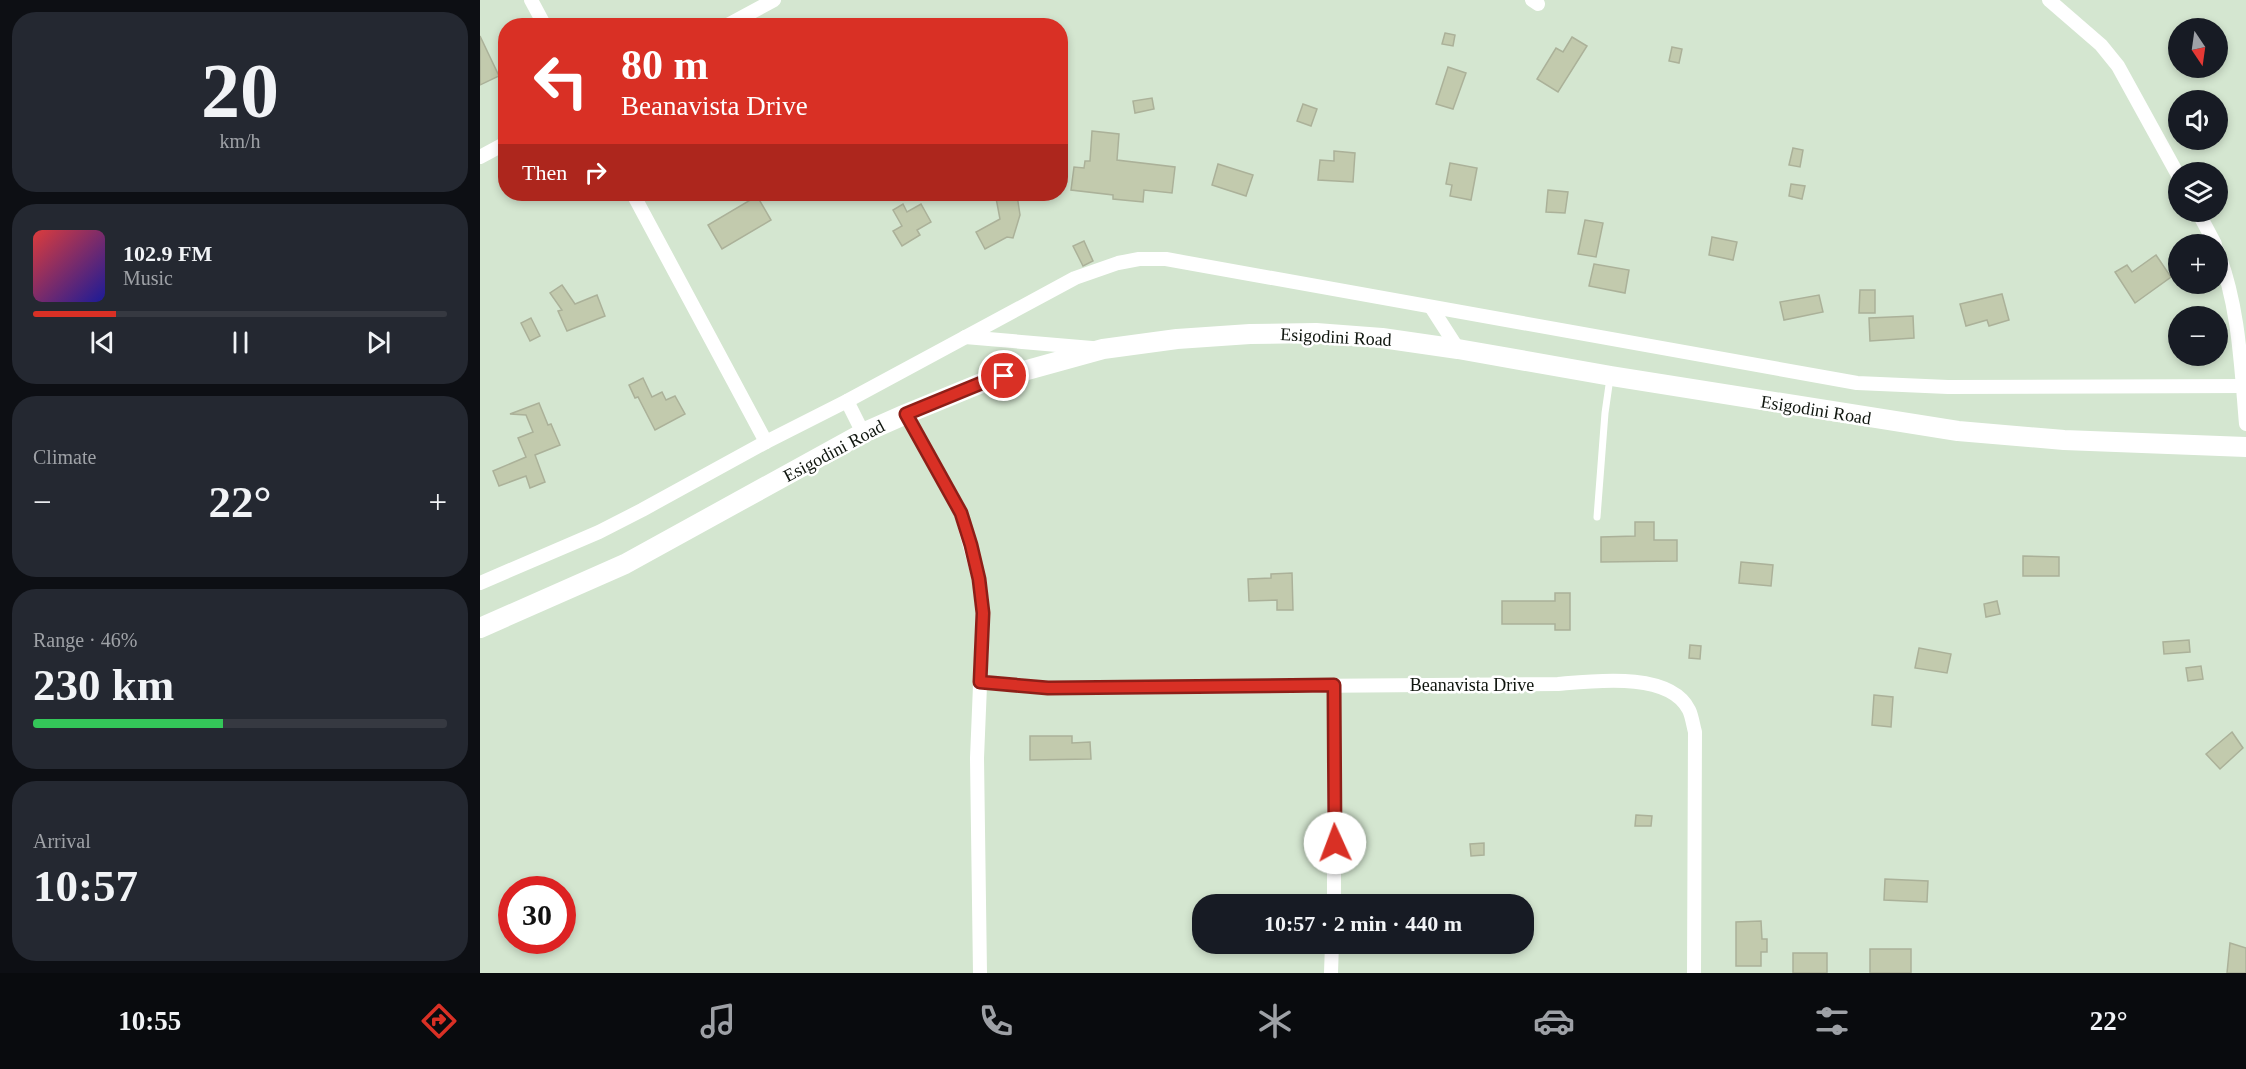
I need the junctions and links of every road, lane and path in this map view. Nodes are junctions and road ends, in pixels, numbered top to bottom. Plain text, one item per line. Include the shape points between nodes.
1 (531, 0) edge
2 (774, 0) edge
3 (2049, 0) edge
4 (540, 18) edge
5 (741, 18) edge
6 (498, 147) edge
7 (480, 157) edge
8 (2171, 162) edge
9 (637, 201) edge
10 (2228, 283) edge
11 (1431, 307) junction
12 (965, 337) junction
13 (1103, 349) junction
14 (1458, 349) junction
15 (1611, 376) junction
16 (2243, 386) junction
17 (847, 401) junction
18 (906, 414) junction
19 (2246, 424) edge
20 (863, 433) junction
21 (766, 442) junction
22 (2246, 447) edge
23 (1597, 518) dead end
24 (480, 583) edge
25 (480, 628) edge
26 (980, 682) junction
27 (1334, 685) junction
28 (1334, 894) edge
29 (1332, 954) edge
30 (980, 973) edge
31 (1331, 973) edge
32 (1694, 973) edge

1 - 4 street
2 - 5 street
3 - 8 street via 2101,45 2118,66
6 - 7 street
9 - 21 street
10 - 16 street
11 - 12 street via 1166,259 1139,259 1076,278
11 - 14 street
11 - 16 street via 1857,383 1948,387
12 - 13 street
12 - 17 street
13 - 14 main road, Esigodini Road via 1177,339 1316,333
13 - 18 main road, Esigodini Road via 984,382
14 - 15 main road, Esigodini Road
15 - 22 main road, Esigodini Road via 1958,431 2064,440
15 - 23 lane
16 - 19 street
17 - 20 street
17 - 21 street
18 - 20 main road, Esigodini Road
18 - 26 street via 961,513 971,545 983,613
20 - 25 main road, Esigodini Road via 625,564
21 - 24 street via 599,532
26 - 27 street, Beanavista Drive via 1048,688
26 - 30 street
27 - 28 street
27 - 32 street, Beanavista Drive via 1558,684 1617,679 1675,693 1688,708 1695,732
29 - 31 street

